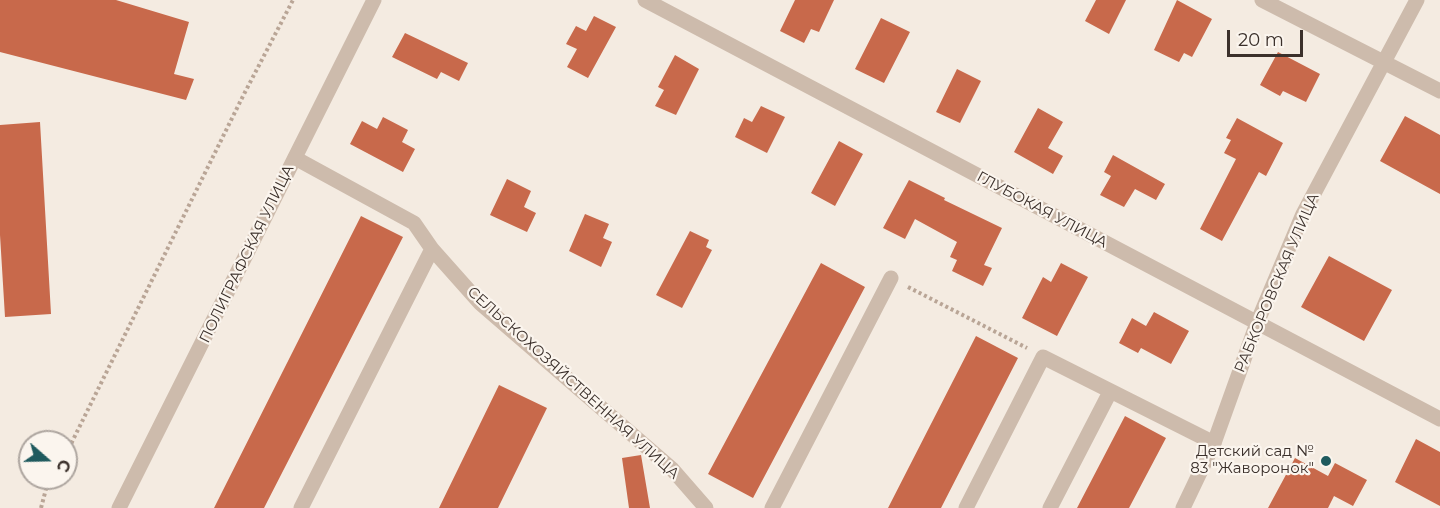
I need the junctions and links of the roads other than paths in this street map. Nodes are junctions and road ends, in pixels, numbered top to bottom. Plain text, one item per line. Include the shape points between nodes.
1 (374, 0) edge
2 (645, 0) edge
3 (1262, 0) edge
4 (1417, 0) edge
5 (1384, 63) junction
6 (1440, 91) edge
7 (295, 158) junction
8 (432, 249) junction
9 (891, 278) road end
10 (1257, 323) junction
11 (1110, 392) junction
12 (1440, 419) edge
13 (1214, 443) junction
14 (119, 508) edge
15 (301, 508) edge
16 (706, 508) edge
17 (772, 508) edge
18 (966, 508) edge
19 (1050, 508) edge
20 (1183, 508) edge

1 - 7 street, ПОЛИГРАФСКАЯ УЛИЦА
2 - 10 street, ГЛУБОКАЯ УЛИЦА
3 - 5 street
4 - 5 street, РАБКОРОВСКАЯ УЛИЦА
5 - 6 street
5 - 10 street, РАБКОРОВСКАЯ УЛИЦА via 1303,214
7 - 8 street, СЕЛЬСКОХОЗЯЙСТВЕННАЯ УЛИЦА via 414,223
7 - 14 street, ПОЛИГРАФСКАЯ УЛИЦА
8 - 15 street
8 - 16 street, СЕЛЬСКОХОЗЯЙСТВЕННАЯ УЛИЦА via 480,303 672,469
9 - 17 street
10 - 12 street, ГЛУБОКАЯ УЛИЦА
10 - 13 street, РАБКОРОВСКАЯ УЛИЦА
11 - 13 street
11 - 18 street via 1043,357
11 - 19 street
13 - 20 street, РАБКОРОВСКАЯ УЛИЦА

